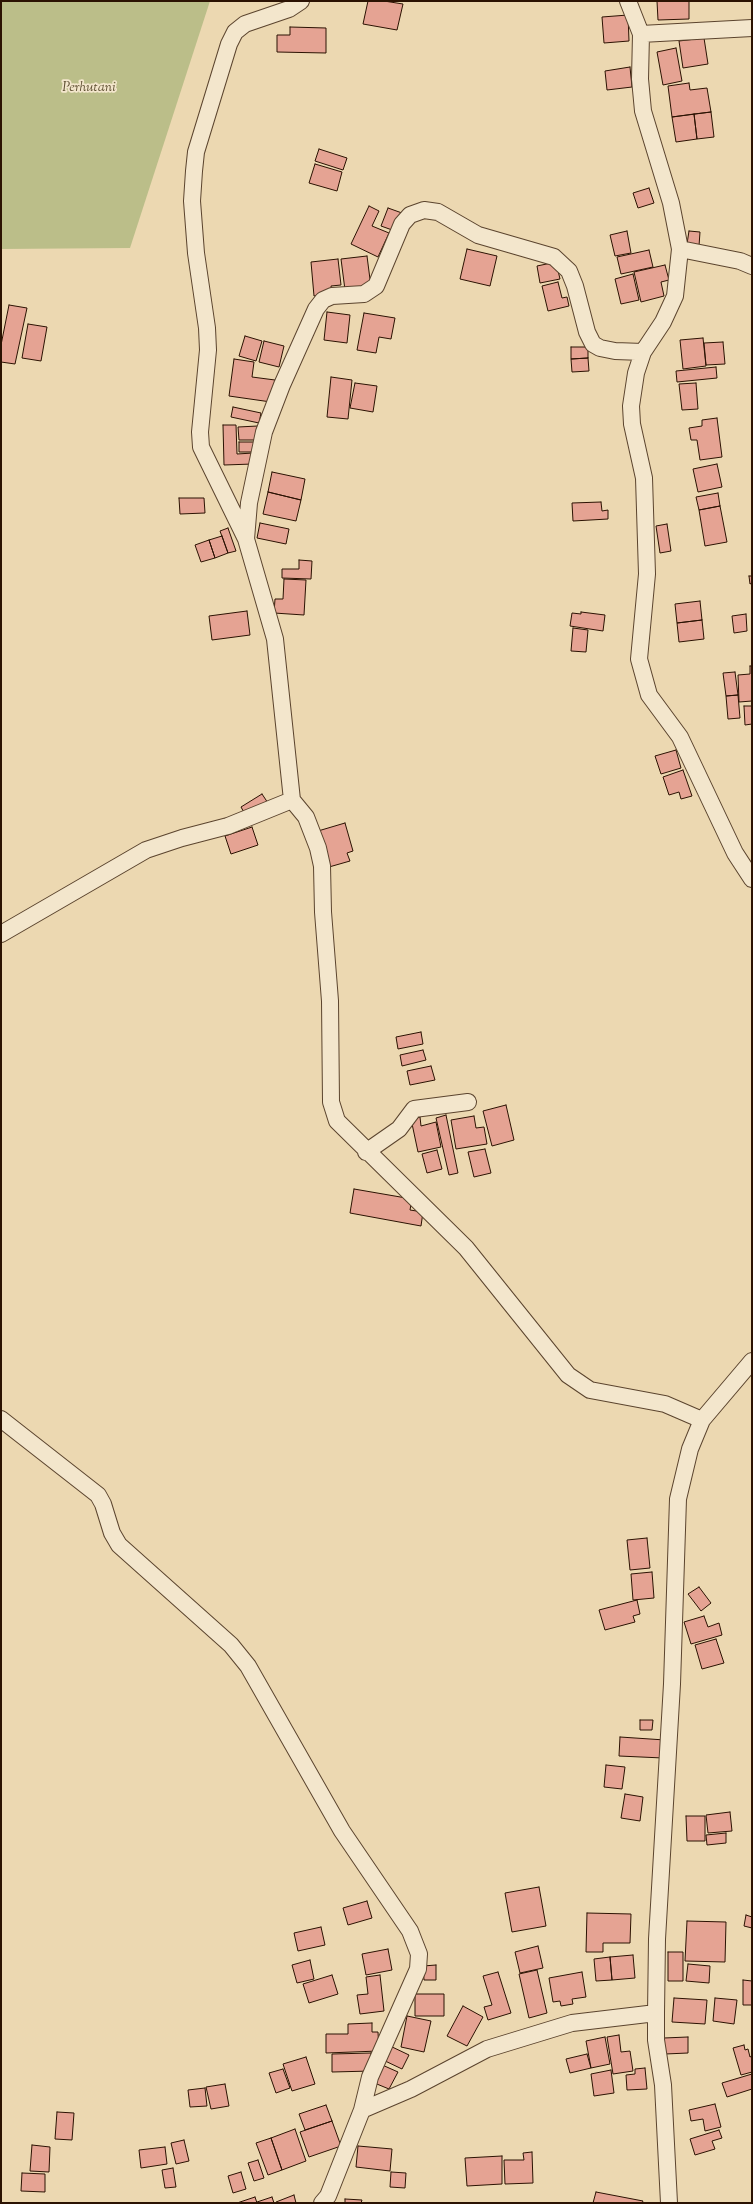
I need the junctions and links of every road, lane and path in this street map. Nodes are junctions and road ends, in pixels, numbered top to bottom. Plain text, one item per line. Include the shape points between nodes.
1 (301, 1) edge
2 (628, 1) edge
3 (752, 28) edge
4 (641, 34) junction
5 (680, 250) junction
6 (752, 266) edge
7 (644, 352) junction
8 (246, 538) junction
9 (292, 800) junction
10 (752, 879) edge
11 (1, 934) edge
12 (468, 1102) dead end
13 (366, 1152) junction
14 (752, 1360) edge
15 (1, 1419) edge
16 (702, 1420) junction
17 (656, 2013) junction
18 (362, 2110) junction
19 (322, 2203) edge
20 (669, 2203) edge

1 - 8 street via 289,9 245,24 235,32 196,152 194,171 192,201 196,254 208,350 200,432 201,448
2 - 4 street
3 - 4 street
4 - 5 street via 640,79 643,111 671,203
5 - 6 street via 740,261
5 - 7 street via 675,296 663,322
7 - 8 street via 614,351 593,344 569,271 554,257 478,234 438,212 424,210 410,215 402,224 376,286 364,294 332,296 323,300 316,309 264,432 249,503
7 - 10 street via 636,373 631,406 632,424 644,478 647,574 639,659 649,695 680,737 735,853
8 - 9 street via 274,639
9 - 11 street via 235,823 146,850
9 - 13 street via 306,818 322,866 330,1002 331,1102 337,1121
12 - 13 street via 414,1109 399,1129
13 - 16 street via 396,1178 466,1248 568,1375 590,1390 665,1404
14 - 16 street
15 - 18 street via 98,1495 119,1545 231,1645 248,1666 342,1831 410,1931 419,1954 418,1969 370,2077
16 - 17 street via 690,1449 678,1498 672,1684 657,1939
17 - 18 street via 572,2023 487,2049 411,2089
17 - 20 street via 656,2040 663,2085
18 - 19 street via 328,2196

